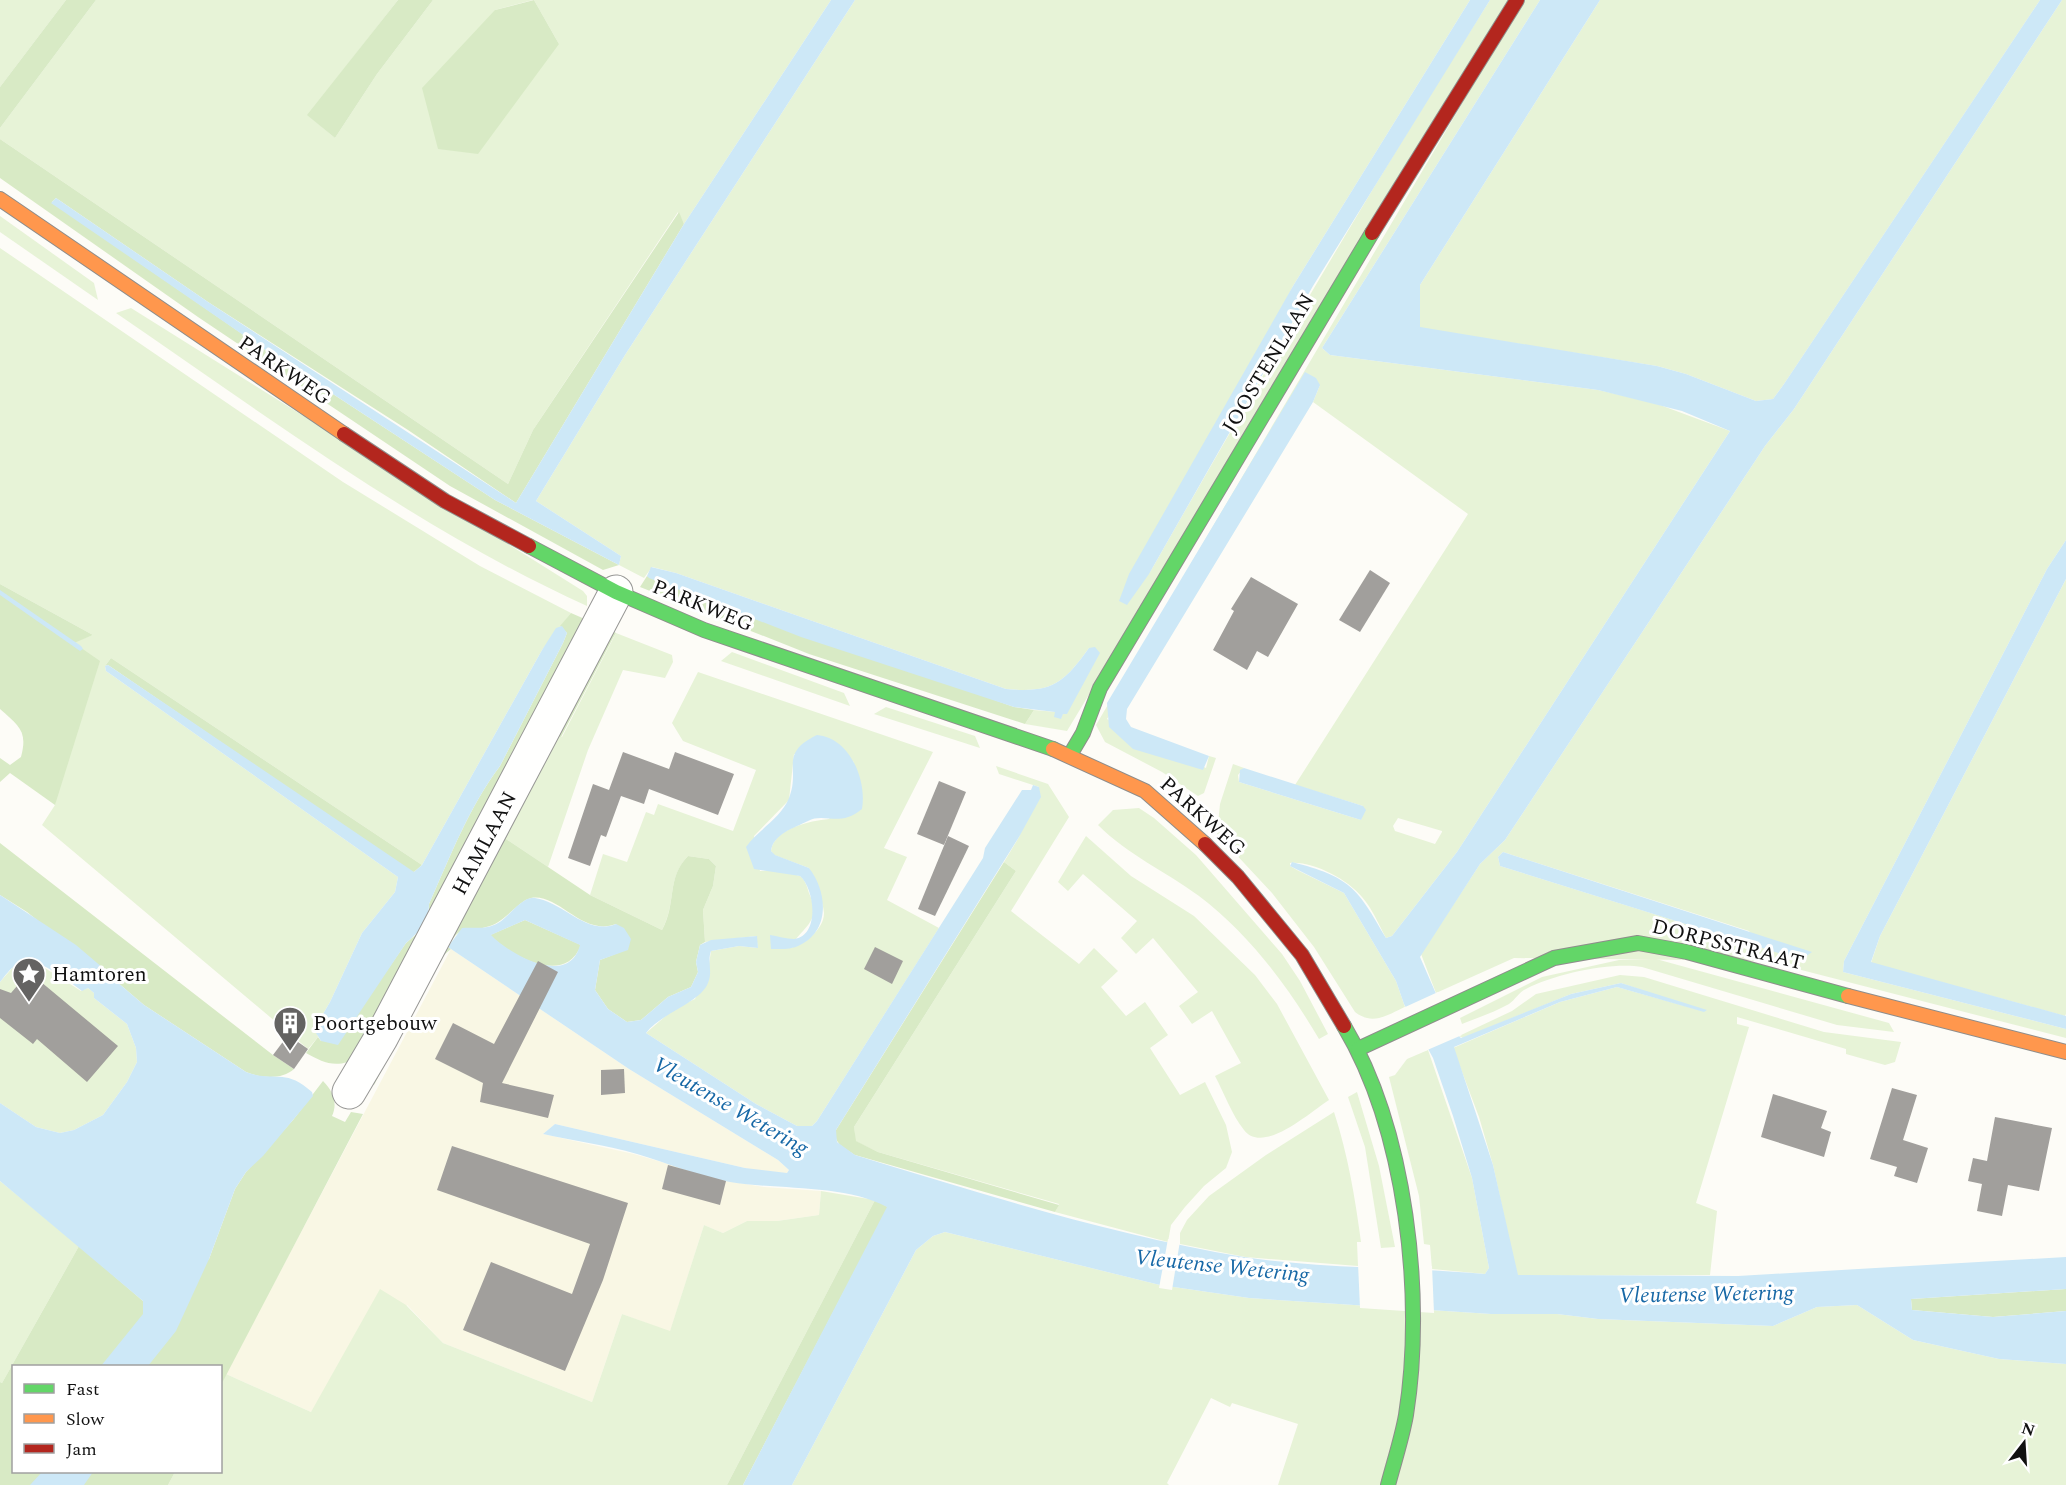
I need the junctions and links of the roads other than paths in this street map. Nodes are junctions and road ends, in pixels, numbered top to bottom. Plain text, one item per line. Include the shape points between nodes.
1 (1517, 0) edge
2 (0, 199) edge
3 (616, 592) junction
4 (1070, 755) junction
5 (1358, 1049) junction
6 (2066, 1052) edge
7 (349, 1092) dead end
8 (1388, 1485) edge

1 - 4 street, JOOSTENLAAN via 1270,400 1100,688 1083,734
2 - 3 street, PARKWEG via 242,367 445,501
3 - 4 street, PARKWEG via 704,630
3 - 7 street, HAMLAAN
4 - 5 street, PARKWEG via 1145,791 1191,829 1238,877 1302,955
5 - 6 street, DORPSSTRAAT via 1554,958 1638,943 1687,952
5 - 8 street, PARKWEG via 1379,1102 1410,1243 1413,1336 1406,1415

